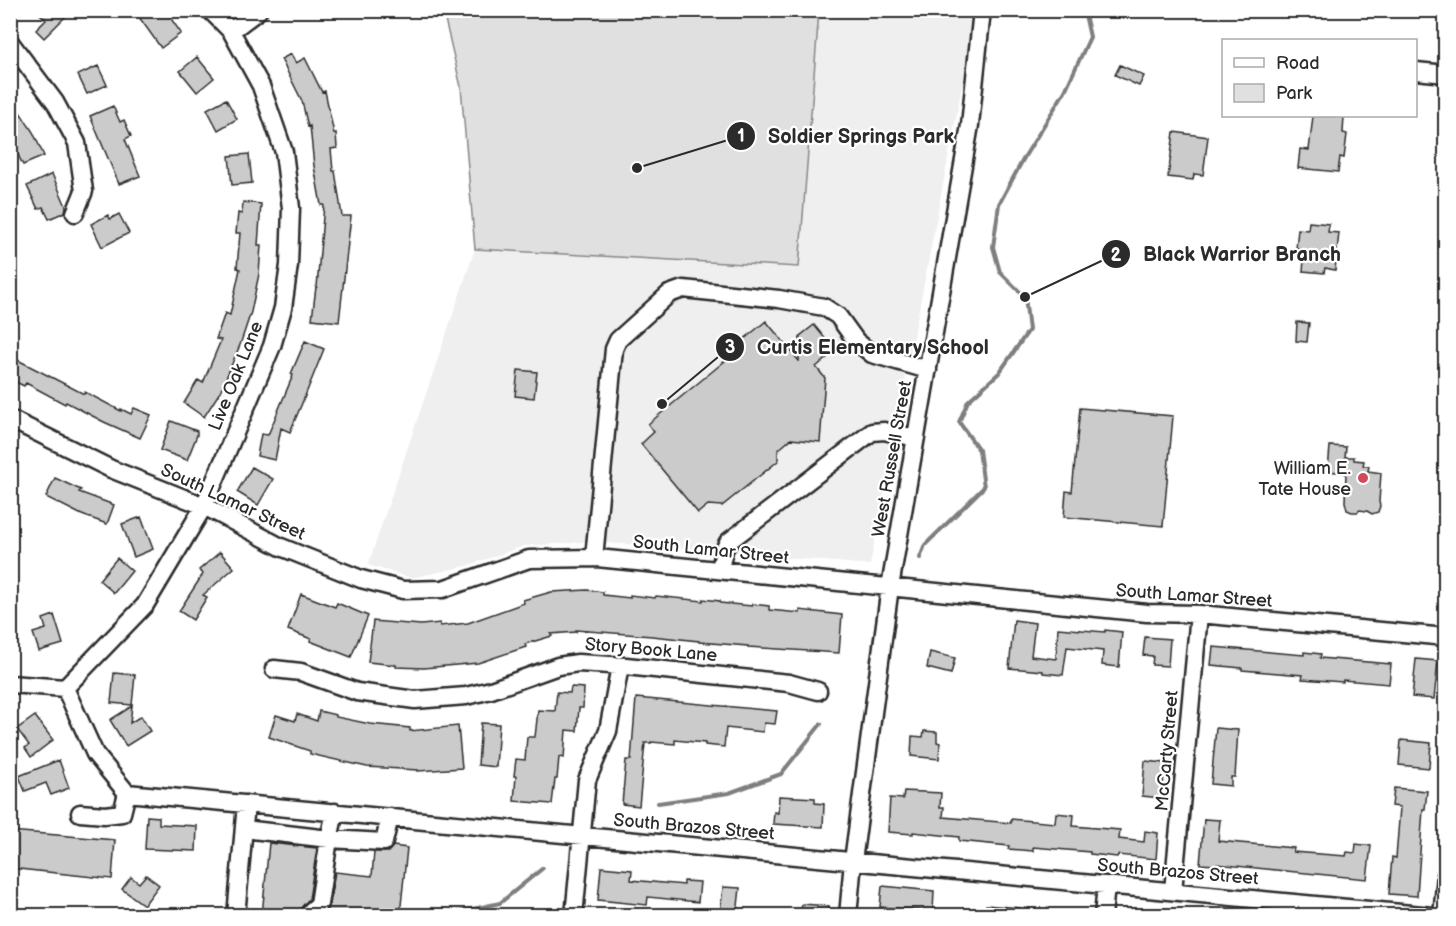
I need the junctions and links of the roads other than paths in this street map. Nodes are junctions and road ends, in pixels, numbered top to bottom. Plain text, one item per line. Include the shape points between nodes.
1 (210, 10) edge
2 (259, 10) edge
3 (982, 10) edge
4 (231, 31) junction
5 (10, 42) edge
6 (1417, 71) edge
7 (1446, 74) edge
8 (75, 213) dead end
9 (927, 370) junction
10 (10, 419) edge
11 (916, 438) junction
12 (204, 506) junction
13 (594, 558) junction
14 (720, 570) junction
15 (890, 587) junction
16 (1199, 614) junction
17 (1446, 637) edge
18 (620, 666) junction
19 (274, 669) dead end
20 (10, 684) edge
21 (65, 688) junction
22 (818, 692) dead end
23 (128, 793) junction
24 (246, 804) junction
25 (335, 812) junction
26 (80, 813) dead end
27 (390, 818) junction
28 (244, 829) junction
29 (583, 836) junction
30 (329, 839) junction
31 (853, 861) junction
32 (1446, 875) edge
33 (1106, 885) junction
34 (1173, 891) junction
35 (1382, 913) edge
36 (236, 915) edge
37 (310, 915) edge
38 (574, 915) edge
39 (848, 915) edge
40 (1103, 915) edge
41 (1433, 915) edge
42 (1442, 915) edge

1 - 4 street, Live Oak Lane
2 - 4 street
3 - 9 street, West Russell Street via 970,125
4 - 12 street, Live Oak Lane via 261,86 284,152 291,208 290,265 272,346
5 - 8 street via 56,102 77,143 84,190
6 - 7 street
9 - 11 street, West Russell Street
9 - 13 street via 872,354 856,341 838,316 824,307 683,290 669,294 618,340 614,349
10 - 12 street, South Lamar Street via 111,469
11 - 14 street via 872,432 728,542
11 - 15 street, West Russell Street
12 - 13 street, South Lamar Street via 281,547 361,579 404,590 443,590 529,559
12 - 21 street, Live Oak Lane via 145,605
13 - 14 street, South Lamar Street
14 - 15 street, South Lamar Street
15 - 16 street, South Lamar Street via 1147,613
15 - 31 street, West Russell Street
16 - 17 street, South Lamar Street
16 - 34 street, McCarty Street
18 - 19 street, Story Book Lane via 558,666 466,696 415,700 357,692 301,672
18 - 22 street, Story Book Lane via 789,683
18 - 29 street via 608,731 587,780
20 - 21 street
21 - 23 street via 95,754
23 - 24 street, South Brazos Street
23 - 26 street via 122,813
24 - 25 street, South Brazos Street
24 - 28 street
25 - 27 street, South Brazos Street
25 - 30 street
27 - 29 street, South Brazos Street
27 - 30 street via 384,842
28 - 30 street
28 - 36 street
29 - 31 street, South Brazos Street
29 - 38 street
30 - 37 street via 319,904
31 - 33 street, South Brazos Street
31 - 39 street, West Russell Street
32 - 42 street
33 - 34 street, South Brazos Street
33 - 40 street
34 - 35 street, South Brazos Street
35 - 41 street, South Brazos Street

